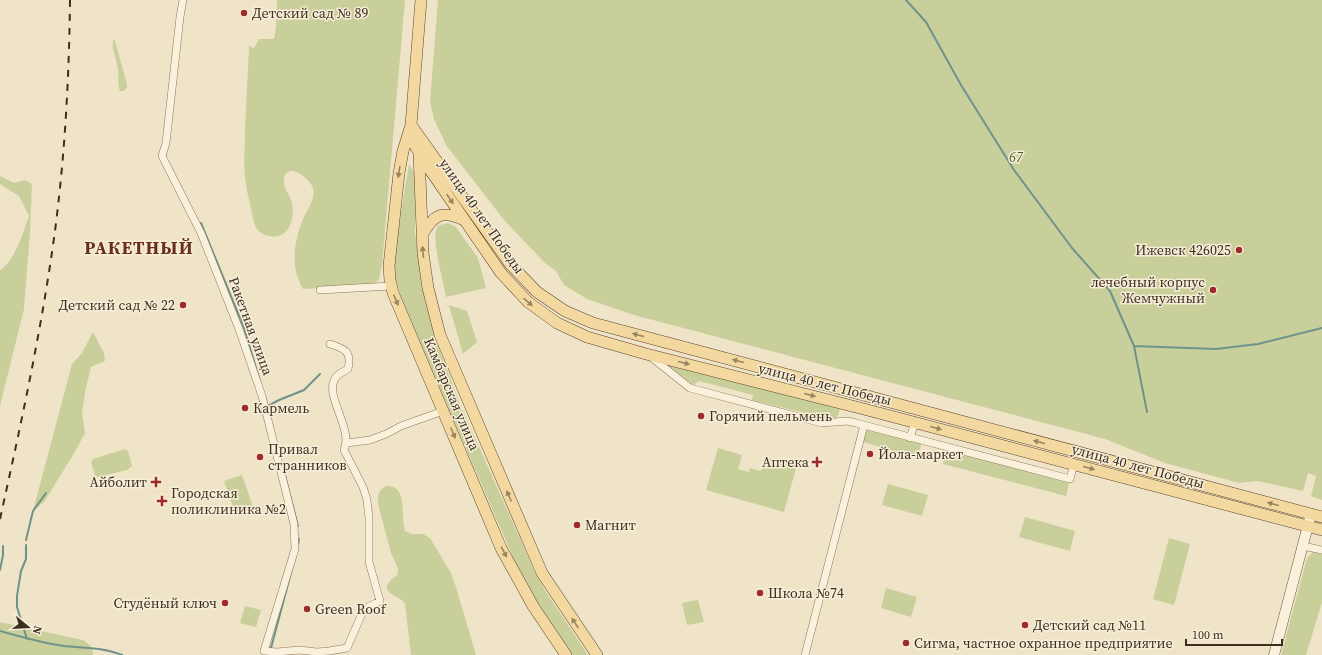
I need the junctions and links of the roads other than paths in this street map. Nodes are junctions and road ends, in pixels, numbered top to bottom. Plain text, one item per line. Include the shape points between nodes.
1 (183, 0) edge
2 (421, 0) edge
3 (412, 131) junction
4 (419, 152) junction
5 (432, 164) junction
6 (464, 220) junction
7 (422, 235) junction
8 (391, 286) junction
9 (320, 290) dead end
10 (330, 344) dead end
11 (646, 354) junction
12 (443, 411) junction
13 (915, 422) junction
14 (864, 425) junction
15 (910, 438) junction
16 (347, 443) junction
17 (1074, 464) junction
18 (1311, 514) junction
19 (1322, 517) edge
20 (1308, 526) junction
21 (1322, 530) edge
22 (1302, 546) junction
23 (1322, 550) edge
24 (277, 654) edge
25 (566, 655) edge
26 (597, 655) edge
27 (805, 655) edge
28 (1274, 655) edge

1 - 24 street, Ракетная улица via 171,110 162,156 201,233 239,329 262,396 294,524 295,549 264,651
2 - 3 main road, Камбарская улица
3 - 4 main road, улица 40 лет Победы
3 - 5 main road, улица 40 лет Победы
3 -> 8 main road, Камбарская улица via 399,173 389,266
4 - 5 main road, улица 40 лет Победы
4 - 7 main road, Камбарская улица
5 -> 6 main road, улица 40 лет Победы
18 -> 5 main road, улица 40 лет Победы via 593,323 565,311 537,292 511,265
6 - 7 main road via 446,214 440,215 434,218
6 -> 11 main road, улица 40 лет Победы via 501,273 528,302 557,323 587,337
26 -> 7 main road, Камбарская улица via 542,573 440,334 428,288
8 - 9 street
8 -> 12 main road, Камбарская улица
10 - 16 street via 347,352 350,360 348,369 338,374 332,386
11 -> 13 main road, улица 40 лет Победы
11 - 14 street via 690,388 822,423 846,421
12 - 16 street via 370,440
12 -> 25 main road, Камбарская улица via 501,548 533,606
13 - 15 street
13 -> 17 main road, улица 40 лет Победы
14 - 15 street
14 - 27 street
15 - 17 street via 1070,479
16 - 24 street via 344,450 367,500 368,562 380,600 364,609 347,648 317,652 299,650
17 -> 20 main road, улица 40 лет Победы
18 - 19 main road, улица 40 лет Победы
18 - 20 main road
20 - 21 main road, улица 40 лет Победы
20 - 22 main road
22 - 23 street
22 - 28 main road

